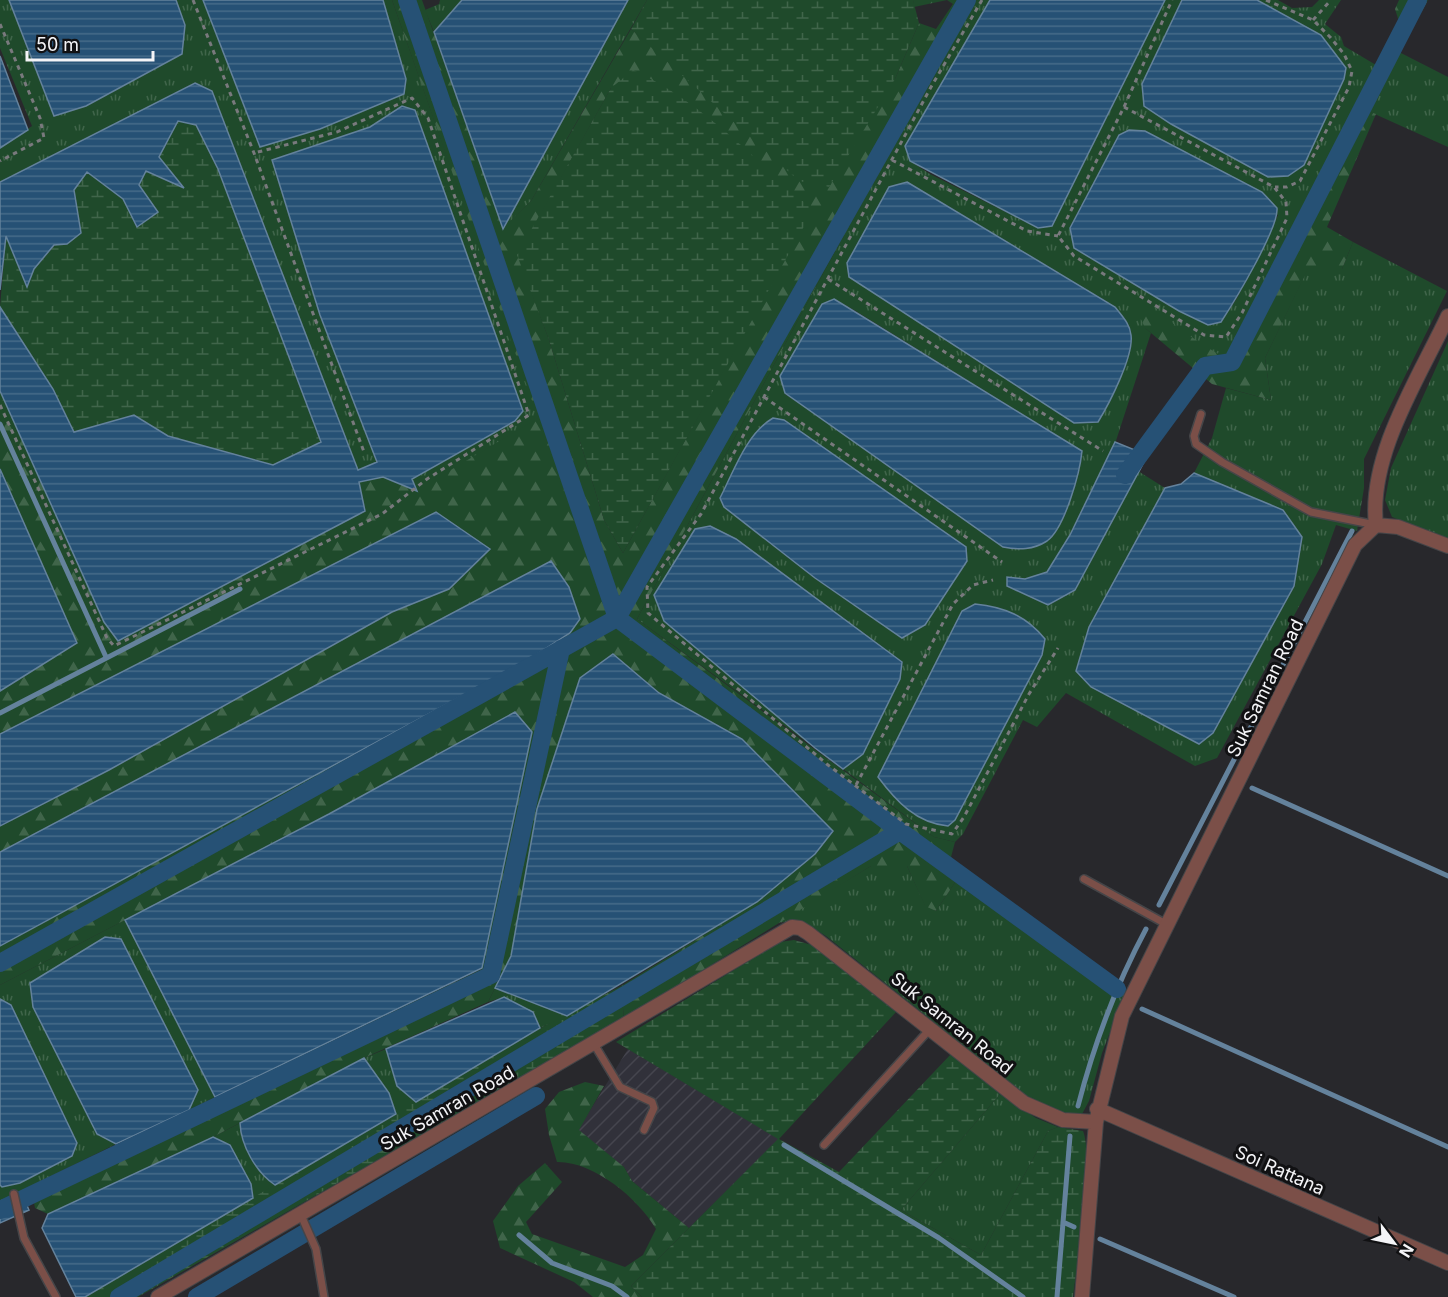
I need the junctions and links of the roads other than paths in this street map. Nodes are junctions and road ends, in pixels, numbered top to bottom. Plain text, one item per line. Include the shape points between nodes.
1 (1448, 316) edge
2 (1201, 414) dead end
3 (1376, 525) junction
4 (1448, 546) edge
5 (1084, 879) dead end
6 (1166, 924) junction
7 (931, 1028) junction
8 (594, 1044) junction
9 (1096, 1115) junction
10 (644, 1130) dead end
11 (824, 1145) dead end
12 (14, 1194) dead end
13 (300, 1213) junction
14 (1448, 1263) edge
15 (56, 1297) edge
16 (158, 1297) edge
17 (324, 1297) edge
18 (1082, 1297) edge

1 - 3 street via 1391,436 1377,479
2 - 3 lane via 1194,436 1196,444 1222,462 1311,512
3 - 4 street via 1398,527
3 - 6 street, Suk Samran Road via 1355,545
5 - 6 lane
6 - 9 street, Suk Samran Road via 1122,1016
7 - 8 street, Suk Samran Road via 800,927 792,927
7 - 9 street, Suk Samran Road via 1024,1103 1063,1120
7 - 11 lane
8 - 10 lane via 620,1087 652,1102 654,1108
8 - 13 street, Suk Samran Road
9 - 14 street, Soi Rattana
9 - 18 street
12 - 15 lane via 24,1238
13 - 16 street, Suk Samran Road
13 - 17 lane via 316,1249

